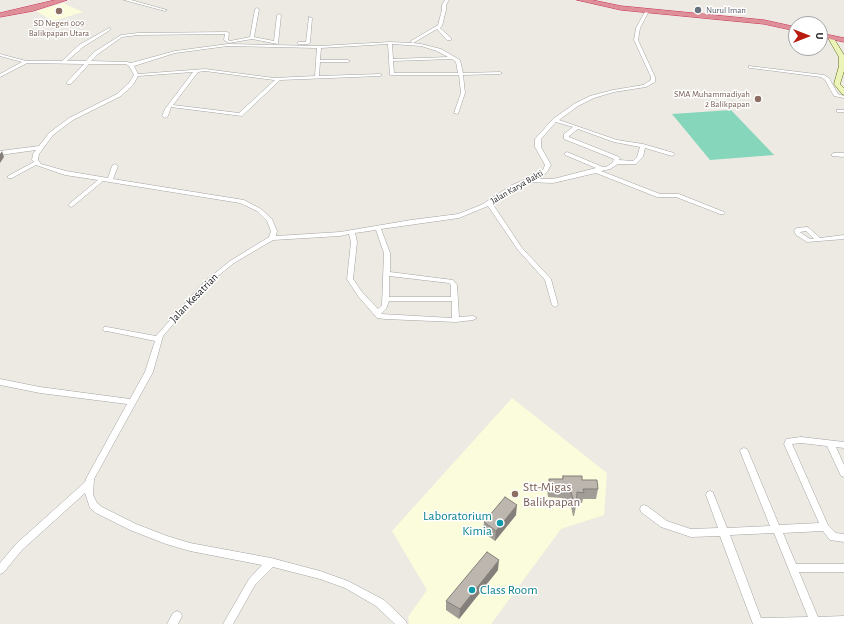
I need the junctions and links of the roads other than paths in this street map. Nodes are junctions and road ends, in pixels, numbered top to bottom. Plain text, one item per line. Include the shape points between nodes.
1 (63, 0) edge
2 (126, 0) edge
3 (447, 0) edge
4 (581, 0) edge
5 (257, 9) dead end
6 (165, 10) dead end
7 (647, 11) junction
8 (0, 15) edge
9 (279, 15) dead end
10 (310, 18) dead end
11 (788, 27) edge
12 (438, 28) junction
13 (109, 29) dead end
14 (828, 37) edge
15 (252, 38) junction
16 (831, 38) junction
17 (449, 39) dead end
18 (844, 40) edge
19 (413, 42) dead end
20 (276, 43) junction
21 (390, 43) junction
22 (319, 47) junction
23 (0, 55) edge
24 (455, 58) junction
25 (390, 60) junction
26 (317, 61) junction
27 (348, 61) dead end
28 (26, 62) junction
29 (62, 63) junction
30 (86, 63) junction
31 (131, 65) junction
32 (751, 67) dead end
33 (197, 70) junction
34 (500, 73) dead end
35 (462, 74) junction
36 (136, 75) junction
37 (380, 75) dead end
38 (0, 76) edge
39 (317, 76) junction
40 (279, 78) junction
41 (69, 83) dead end
42 (844, 93) edge
43 (844, 97) edge
44 (171, 106) junction
45 (456, 113) dead end
46 (165, 116) dead end
47 (555, 120) junction
48 (577, 127) junction
49 (642, 146) junction
50 (38, 148) junction
51 (0, 153) edge
52 (567, 154) dead end
53 (672, 154) dead end
54 (834, 155) dead end
55 (844, 155) edge
56 (36, 162) junction
57 (614, 164) junction
58 (115, 166) dead end
59 (603, 170) junction
60 (596, 171) junction
61 (10, 177) dead end
62 (102, 179) junction
63 (110, 180) junction
64 (526, 181) junction
65 (489, 203) junction
66 (71, 205) dead end
67 (722, 213) dead end
68 (378, 228) junction
69 (352, 232) junction
70 (844, 237) edge
71 (272, 238) junction
72 (818, 239) dead end
73 (386, 274) junction
74 (385, 299) junction
75 (455, 299) junction
76 (555, 305) dead end
77 (377, 313) junction
78 (473, 318) dead end
79 (456, 320) junction
80 (107, 330) dead end
81 (158, 339) junction
82 (0, 382) edge
83 (133, 402) junction
84 (830, 444) junction
85 (844, 445) edge
86 (744, 451) dead end
87 (844, 474) edge
88 (89, 484) junction
89 (710, 495) dead end
90 (644, 509) dead end
91 (825, 527) junction
92 (776, 528) junction
93 (725, 531) junction
94 (844, 538) edge
95 (271, 562) junction
96 (794, 568) junction
97 (844, 568) edge
98 (0, 570) edge
99 (844, 621) edge
100 (815, 623) edge
101 (228, 624) edge
102 (402, 624) edge
103 (758, 624) edge

1 - 8 highway via 30,10
2 - 6 street
3 - 12 street
4 - 7 highway via 609,7
5 - 15 street
7 - 11 highway via 771,23
7 - 47 street, Jalan Karya Bakti via 638,28 636,40 653,81 644,86 592,97
9 - 20 street
10 - 20 street via 308,43
12 - 17 street
12 - 19 street
13 - 29 street via 81,46
14 - 16 highway
15 - 20 street
15 - 30 street via 230,42 226,40 228,34 121,36
16 - 18 highway
16 - 42 street via 842,57 837,84
21 - 22 street
21 - 24 street via 426,46
21 - 25 street
22 - 26 street
22 - 31 street via 202,47 169,53
23 - 28 street
24 - 25 street
24 - 35 street via 460,63
25 - 35 street via 393,74
26 - 27 street
26 - 39 street
28 - 29 street
28 - 38 street
29 - 30 street
30 - 31 street via 124,62
30 - 41 street
31 - 36 street
32 - 43 street via 823,76 836,95
33 - 36 street
33 - 40 street via 218,70
33 - 44 street
34 - 35 street
35 - 45 street via 463,92
36 - 50 street via 131,84 119,95 65,123
37 - 39 street
39 - 40 street
40 - 44 street via 240,115
44 - 46 street
47 - 48 street
47 - 64 street, Jalan Karya Bakti via 538,139 538,147 548,167 540,175
48 - 49 street via 616,141
48 - 57 street via 566,135 566,138 617,158
49 - 53 street
49 - 57 street via 640,157 634,163
50 - 51 street
50 - 56 street
52 - 59 street
54 - 55 street
56 - 61 street
56 - 62 street via 55,171
57 - 59 street
58 - 63 street
59 - 60 street
60 - 64 street via 553,181
60 - 67 street via 659,196 677,196
62 - 63 street
62 - 66 street
63 - 71 street via 148,188 228,198 250,204 267,217 273,226
64 - 65 street, Jalan Karya Bakti
65 - 68 street, Jalan Karya Bakti via 459,216
65 - 76 street via 520,249 548,279
68 - 69 street, Jalan Karya Bakti
68 - 73 street via 387,253
69 - 71 street, Jalan Karya Bakti
69 - 77 street via 354,242 350,279
70 - 72 street
71 - 81 street, Jalan Kesatrian via 232,262 206,282
73 - 74 street
73 - 75 street via 451,281 454,285
74 - 75 street
74 - 77 street via 383,309
75 - 79 street
77 - 79 street via 385,317
78 - 79 street
80 - 81 street
81 - 83 street, Jalan Kesatrian via 149,372
82 - 83 street
83 - 88 street, Jalan Kesatrian via 96,466
84 - 85 street
84 - 87 street
84 - 91 street via 792,440 788,444
86 - 92 street
88 - 95 street via 90,500 99,510 133,527 190,547
88 - 98 street via 19,547
89 - 93 street
90 - 93 street via 664,524 691,533
91 - 92 street
91 - 94 street via 833,537
92 - 93 street
92 - 96 street
93 - 103 street
95 - 101 street via 252,582
95 - 102 street via 320,575 362,592 380,603
96 - 97 street
96 - 100 street
99 - 100 street
100 - 103 street

